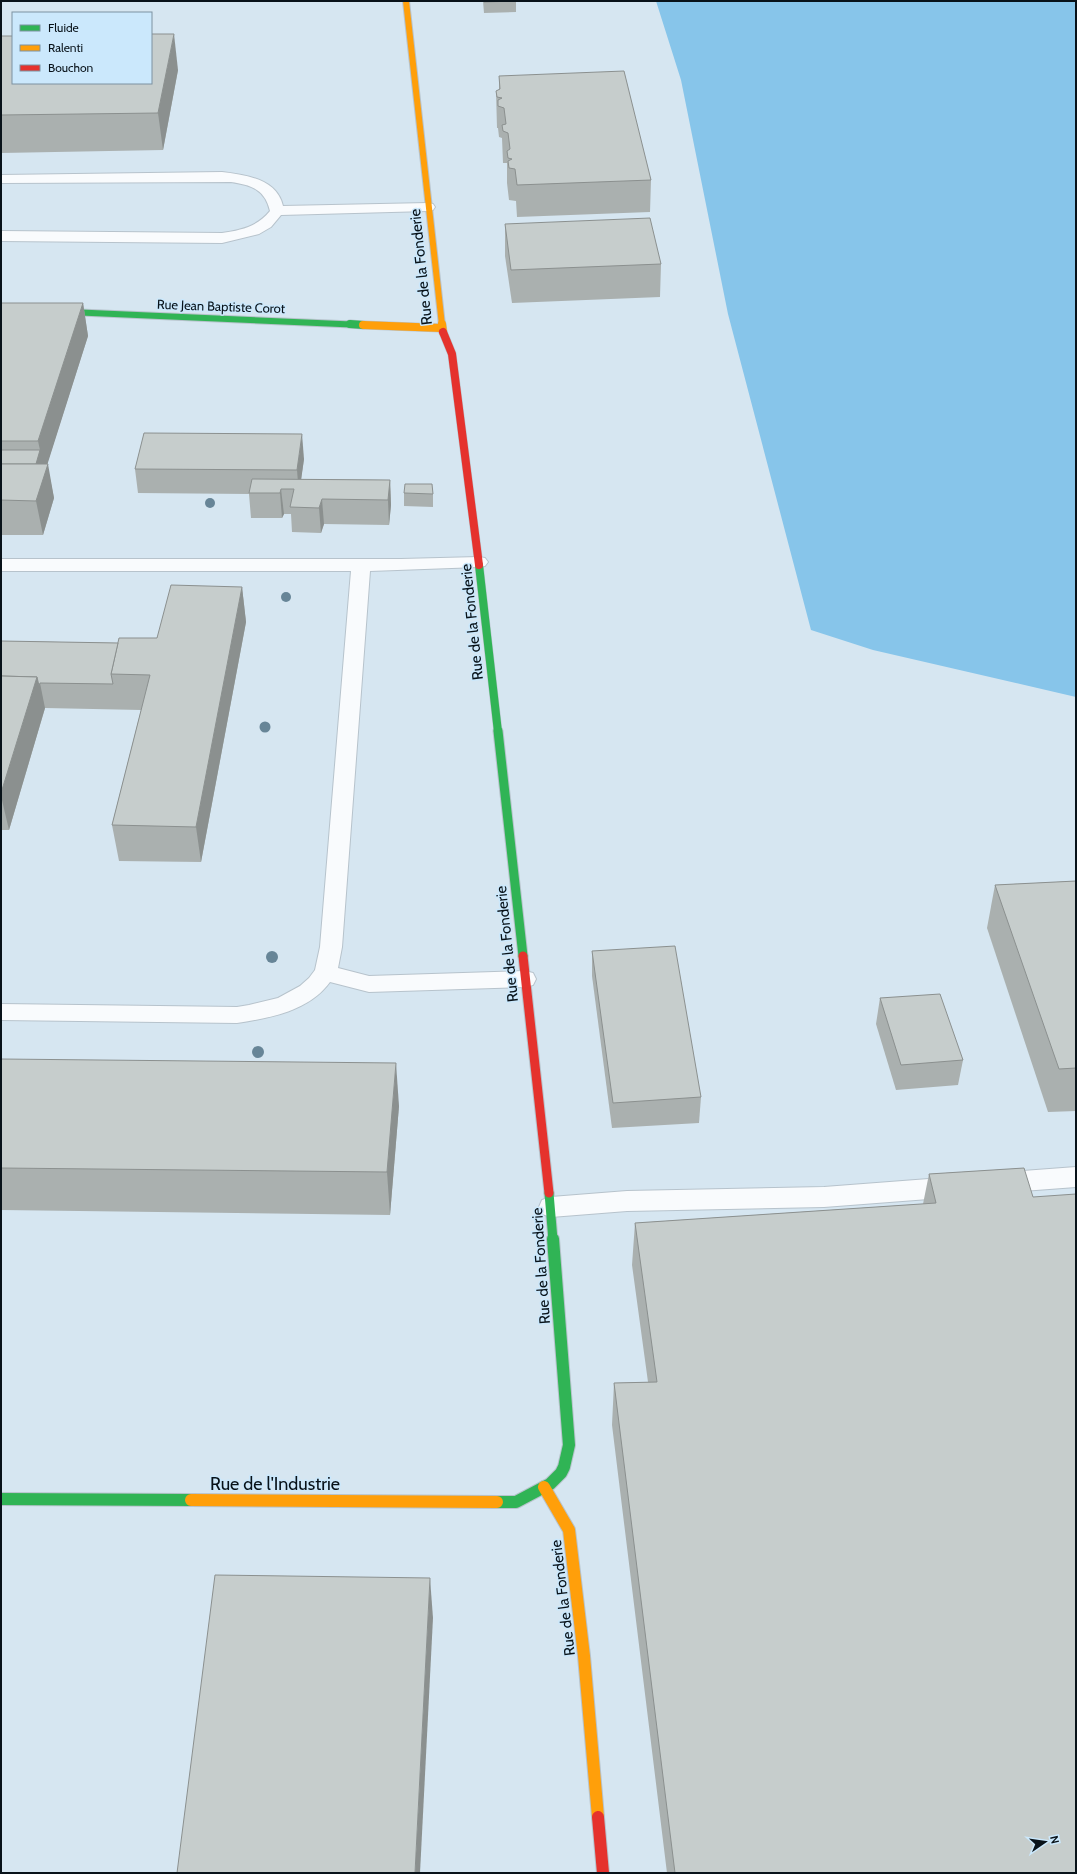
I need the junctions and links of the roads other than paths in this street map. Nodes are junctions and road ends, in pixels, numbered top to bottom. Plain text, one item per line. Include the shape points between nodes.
1 (406, 1) edge
2 (1, 180) edge
3 (428, 208) junction
4 (278, 212) junction
5 (1, 236) edge
6 (1, 309) edge
7 (441, 328) junction
8 (479, 562) junction
9 (1, 565) edge
10 (361, 565) junction
11 (324, 973) junction
12 (525, 979) junction
13 (1, 1012) edge
14 (1076, 1178) edge
15 (551, 1207) junction
16 (544, 1487) junction
17 (1, 1499) edge
18 (603, 1873) edge

1 - 3 street, Rue de la Fonderie
2 - 4 lane via 222,176 257,184 270,193 276,201
3 - 4 lane
3 - 7 street, Rue de la Fonderie
4 - 5 lane via 270,223 259,229 222,238
6 - 7 street, Rue Jean Baptiste Corot
7 - 8 street, Rue de la Fonderie via 452,354
8 - 10 lane
8 - 12 street, Rue de la Fonderie
9 - 10 lane
10 - 11 lane via 331,947
11 - 12 lane via 369,984
11 - 13 lane via 314,987 292,1001 261,1011 237,1015
12 - 15 street, Rue de la Fonderie
14 - 15 lane via 824,1197 627,1201
15 - 16 street, Rue de la Fonderie via 569,1445 564,1467 556,1479
16 - 17 street, Rue de l'Industrie via 516,1502
16 - 18 street, Rue de la Fonderie via 569,1530 584,1656

